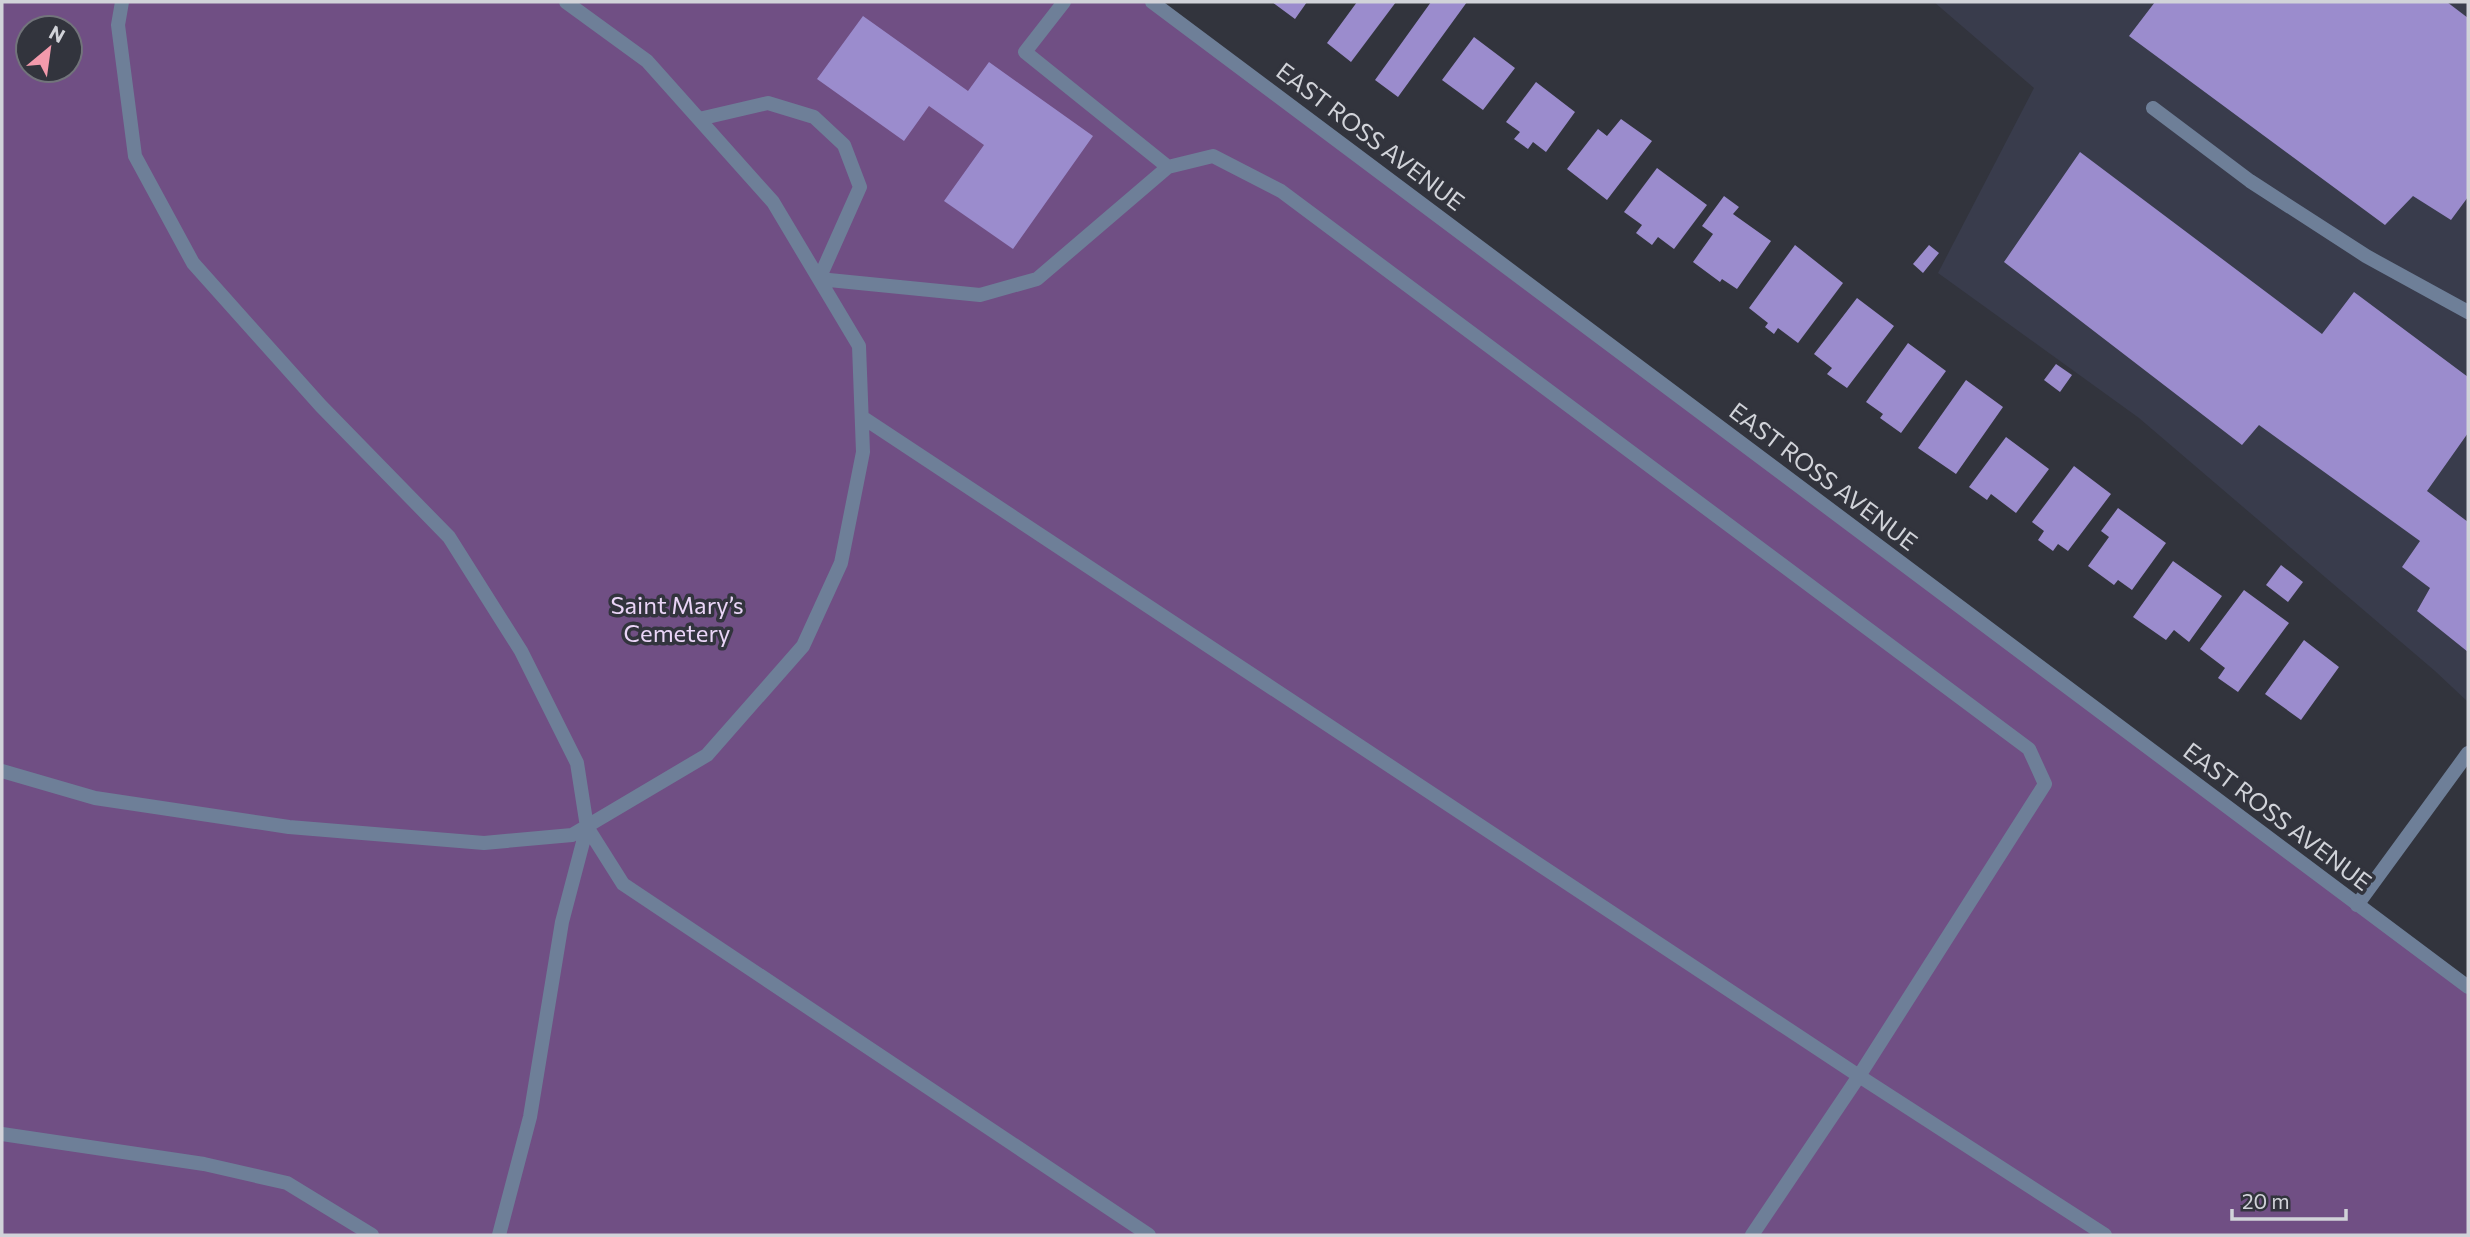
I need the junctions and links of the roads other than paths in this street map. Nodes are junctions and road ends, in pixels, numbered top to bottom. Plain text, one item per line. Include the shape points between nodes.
1 (122, 2) edge
2 (566, 2) edge
3 (1064, 2) edge
4 (1152, 2) edge
5 (2153, 108) dead end
6 (699, 119) junction
7 (1168, 167) junction
8 (819, 279) junction
9 (2468, 312) edge
10 (862, 417) junction
11 (2468, 753) edge
12 (2, 771) edge
13 (587, 827) junction
14 (2357, 905) junction
15 (2468, 987) edge
16 (1859, 1076) junction
17 (2, 1134) edge
18 (372, 1235) edge
19 (499, 1235) edge
20 (1149, 1235) edge
21 (1752, 1235) edge
22 (2105, 1235) edge

1 - 13 street via 118,25 135,156 193,263 321,406 450,537 521,652 577,763
2 - 6 street via 648,61
3 - 7 street via 1025,52
4 - 14 street, EAST ROSS AVENUE
5 - 9 street via 2296,211
6 - 8 street via 773,202
6 - 8 street via 768,103 814,117 844,145 860,187
7 - 8 street via 1037,279 980,295
7 - 16 street via 1213,156 1281,191 2029,749 2045,784
8 - 10 street via 859,346
10 - 13 street via 863,452 841,563 803,646 707,755
10 - 16 street
11 - 14 street
12 - 13 street via 95,798 289,827 484,843 572,835
13 - 19 street via 562,922 530,1117
13 - 20 street via 623,884
14 - 15 street, EAST ROSS AVENUE
16 - 21 street
16 - 22 street
17 - 18 street via 204,1164 287,1182

